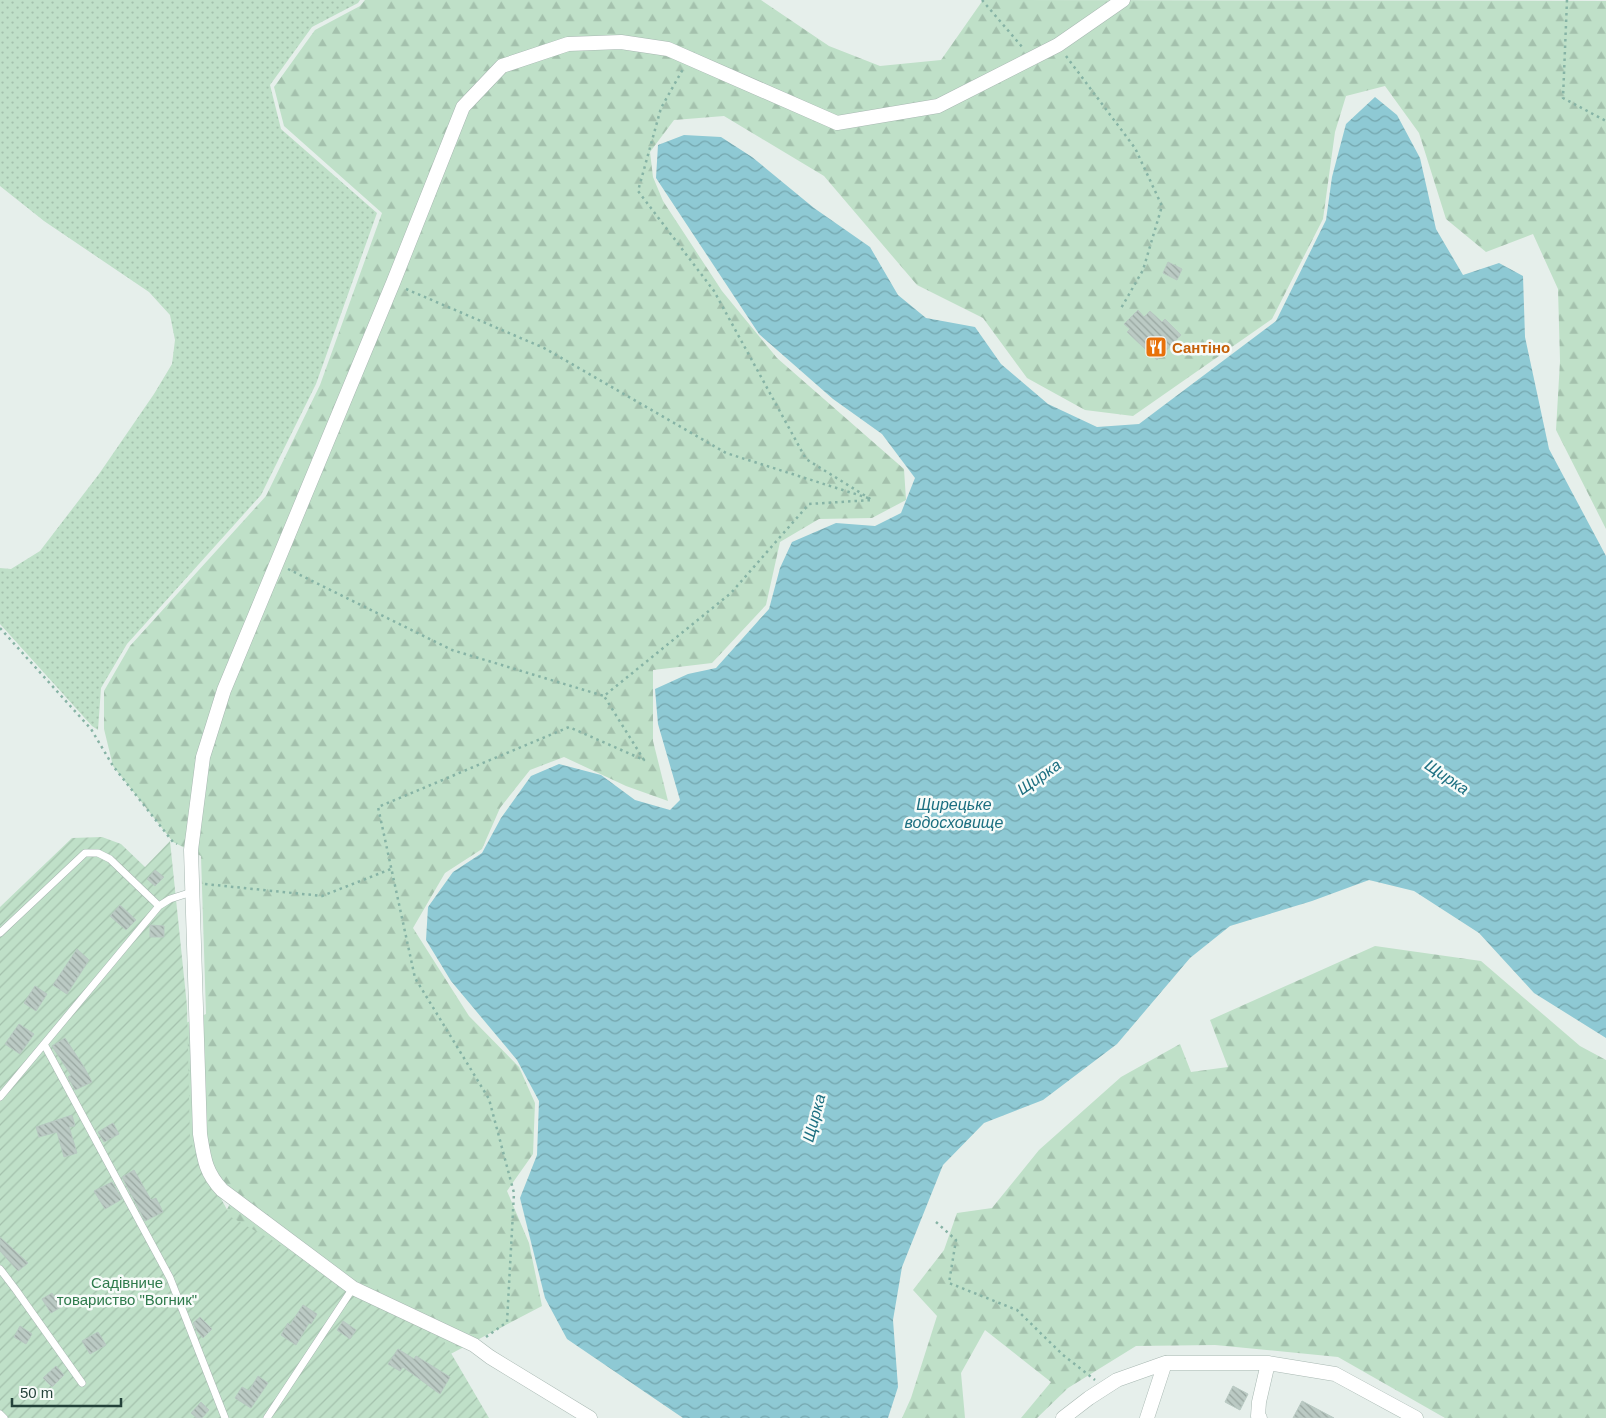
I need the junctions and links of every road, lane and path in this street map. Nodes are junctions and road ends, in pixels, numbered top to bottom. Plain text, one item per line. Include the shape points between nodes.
1 (982, 0) edge
2 (1123, 0) edge
3 (1567, 0) edge
4 (1058, 45) junction
5 (689, 58) junction
6 (1034, 58) junction
7 (1606, 121) edge
8 (393, 283) junction
9 (1120, 310) dead end
10 (872, 500) junction
11 (277, 564) junction
12 (0, 628) edge
13 (604, 696) junction
14 (191, 850) junction
15 (391, 870) junction
16 (192, 888) junction
17 (159, 906) junction
18 (0, 933) edge
19 (44, 1044) junction
20 (0, 1097) edge
21 (936, 1222) dead end
22 (0, 1269) edge
23 (353, 1288) junction
24 (474, 1345) junction
25 (1165, 1363) junction
26 (1268, 1363) junction
27 (82, 1383) dead end
28 (1105, 1388) junction
29 (0, 1414) edge
30 (4, 1418) edge
31 (225, 1418) edge
32 (267, 1418) edge
33 (590, 1418) edge
34 (1063, 1418) edge
35 (1147, 1418) edge
36 (1260, 1418) edge
37 (1416, 1418) edge

1 - 6 path
2 - 4 street
3 - 7 path via 1563,98
4 - 6 street
4 - 9 path via 1135,148 1162,206 1143,270
5 - 6 street via 837,123 938,106
5 - 8 street via 668,49 621,42 568,44 502,66 463,106
5 - 10 path via 661,108 638,191 714,292 806,459
8 - 10 path via 544,348 726,453
8 - 11 street
10 - 13 path via 809,504 731,593
11 - 13 path via 452,650
11 - 14 street via 224,690 203,757
12 - 14 path via 91,729 113,766 174,842
13 - 15 path via 644,760 569,728 378,807
14 - 16 street
15 - 16 path via 322,896
15 - 24 path via 415,978 489,1099 514,1194 507,1322
16 - 17 lane
16 - 23 street via 200,1134 204,1163 222,1190
17 - 18 lane via 110,859 98,853 85,853
17 - 19 lane
19 - 20 lane
19 - 31 lane via 170,1278
21 - 28 path via 956,1240 949,1283 1017,1310 1064,1355
22 - 27 lane
23 - 24 street
23 - 32 lane
24 - 33 street
25 - 26 street
25 - 28 street via 1117,1380
25 - 35 street
26 - 36 street via 1258,1402
26 - 37 street via 1335,1374
28 - 34 street
29 - 30 lane

